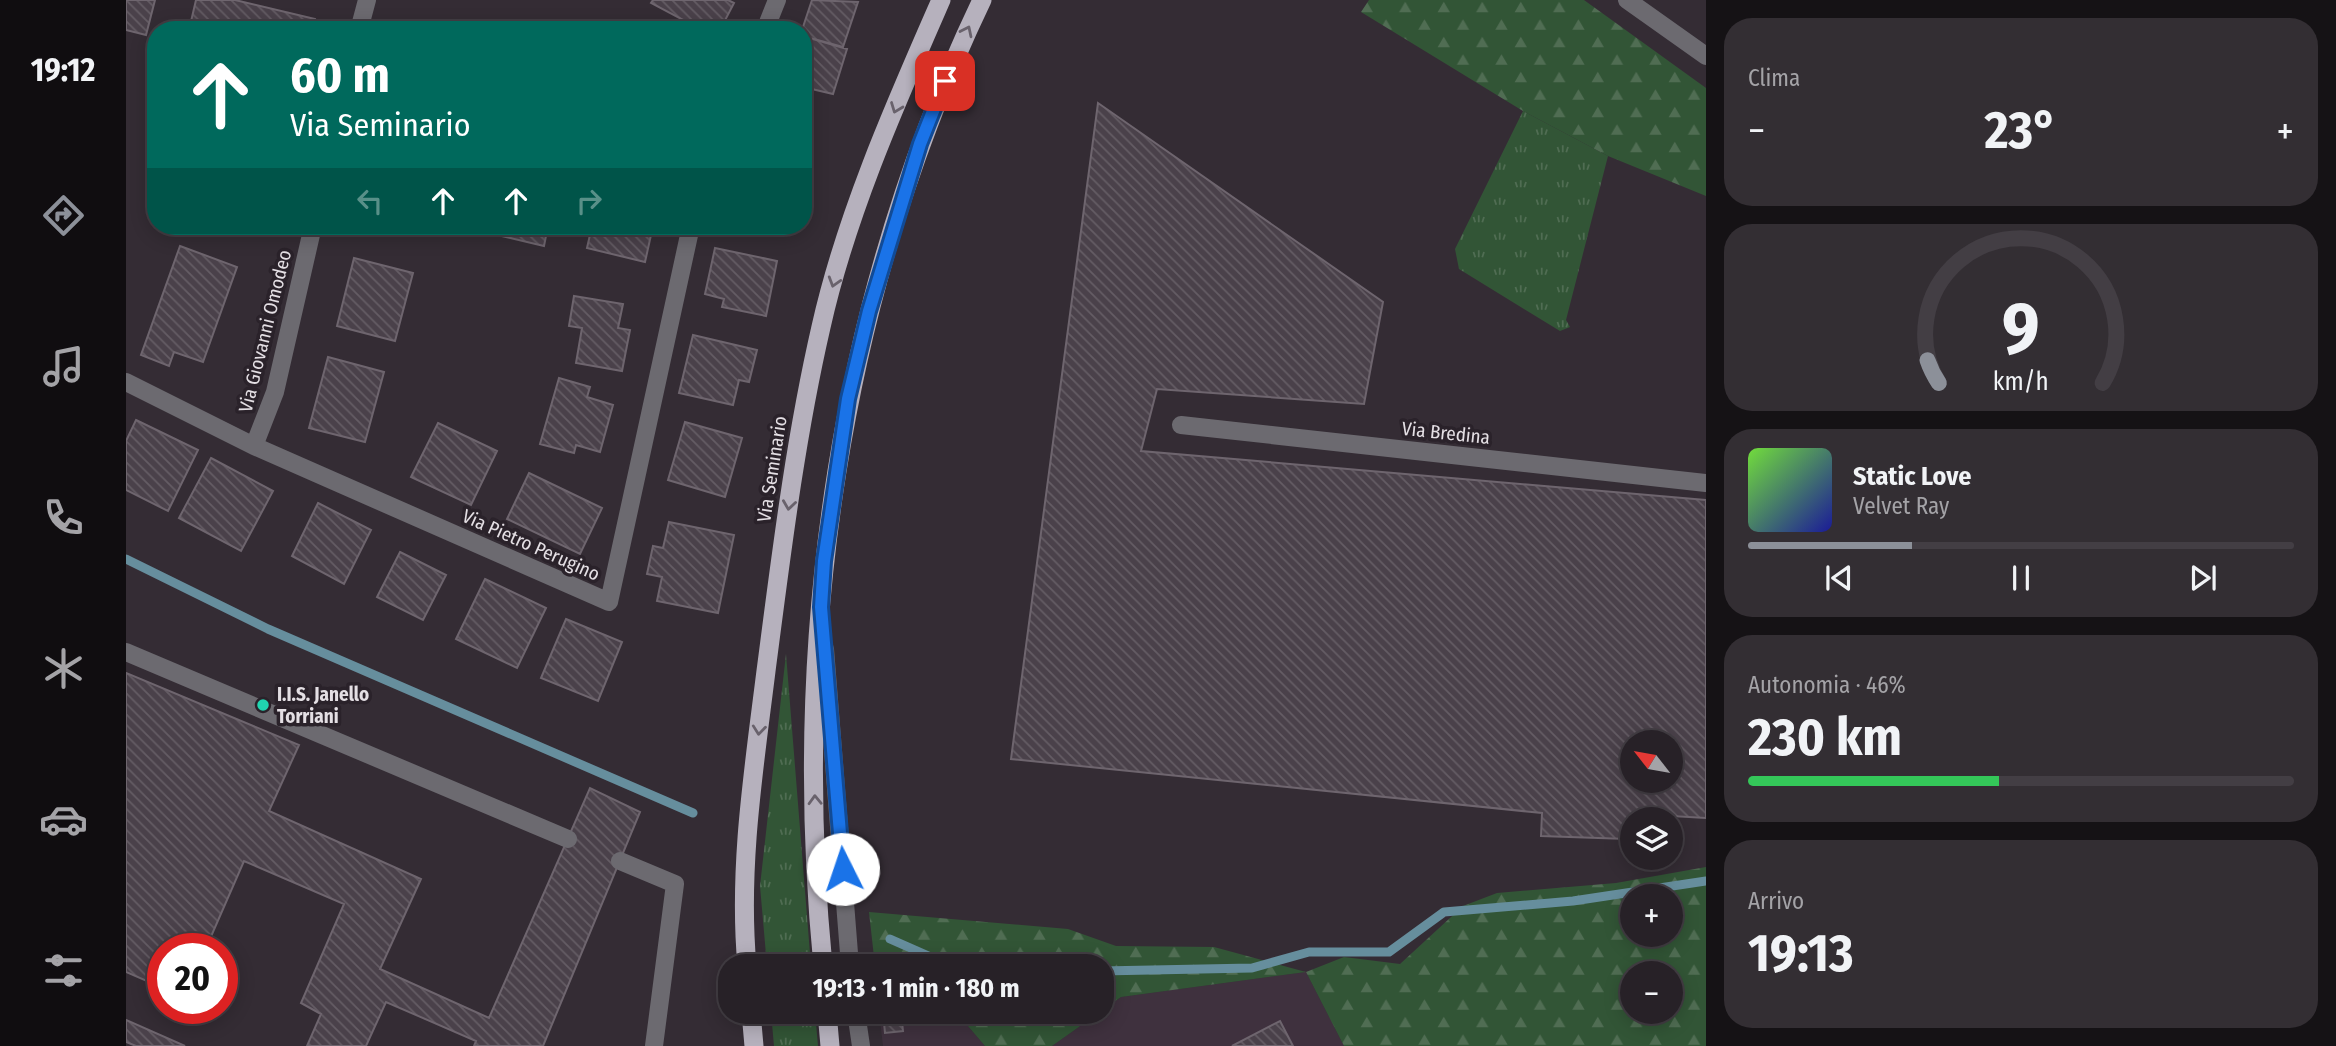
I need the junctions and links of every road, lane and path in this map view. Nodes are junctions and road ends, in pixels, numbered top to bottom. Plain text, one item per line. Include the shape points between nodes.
1 (367, 0) edge
2 (777, 0) edge
3 (941, 0) edge
4 (982, 0) edge
5 (1627, 0) edge
6 (361, 21) edge
7 (769, 21) edge
8 (1706, 56) edge
9 (311, 235) edge
10 (689, 235) edge
11 (126, 382) edge
12 (1181, 425) dead end
13 (254, 446) junction
14 (1706, 483) edge
15 (821, 607) junction
16 (126, 652) edge
17 (568, 839) dead end
18 (620, 861) dead end
19 (747, 954) edge
20 (822, 954) edge
21 (849, 954) edge
22 (752, 1024) edge
23 (828, 1024) edge
24 (857, 1024) edge
25 (654, 1046) edge
26 (754, 1046) edge
27 (830, 1046) edge
28 (860, 1046) edge

1 - 6 street
2 - 7 street
3 -> 19 highway, Via Seminario via 854,217 821,324 798,439 760,723 745,867
15 -> 4 highway via 848,399 869,311 920,144
5 - 8 street
9 - 13 street, Via Giovanni Omodeo via 275,392
10 - 13 street, Via Pietro Perugino via 609,602
11 - 13 street, Via Pietro Perugino
12 - 14 street, Via Bredina
20 -> 15 highway via 813,750
15 - 21 street
16 - 17 street
18 - 25 street via 675,884
22 - 26 highway
23 - 27 highway
24 - 28 street

